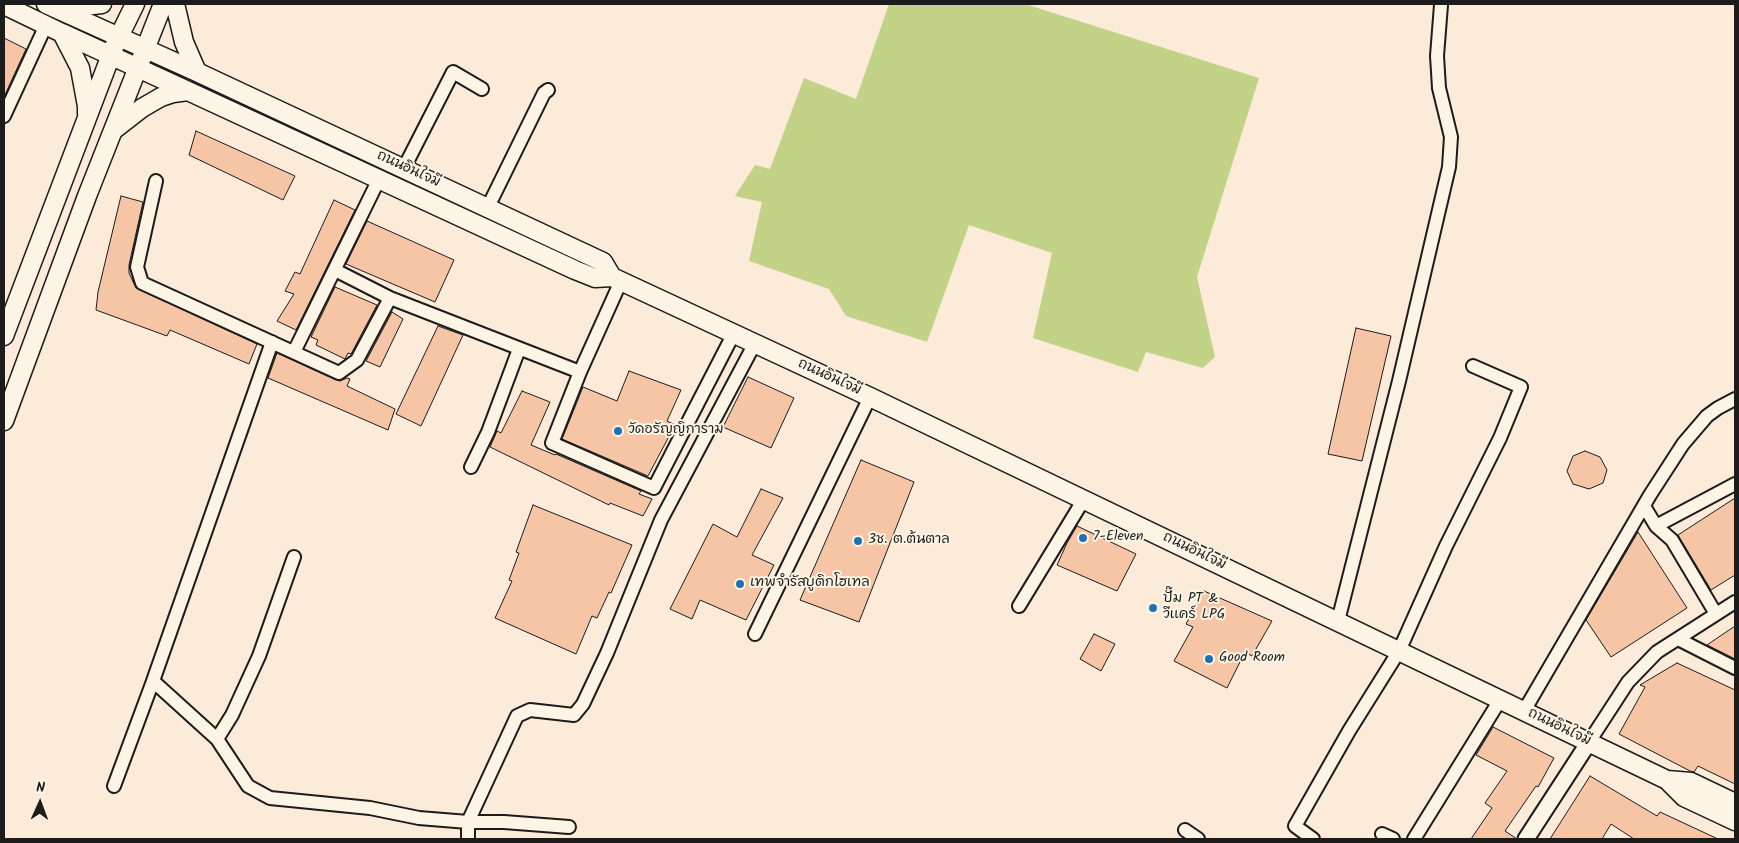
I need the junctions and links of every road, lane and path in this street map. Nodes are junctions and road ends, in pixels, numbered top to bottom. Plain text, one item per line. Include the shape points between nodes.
1 (102, 4) edge
2 (135, 4) edge
3 (163, 4) edge
4 (175, 4) edge
5 (4, 5) edge
6 (52, 6) edge
7 (1441, 6) dead end
8 (46, 25) junction
9 (62, 33) junction
10 (119, 37) junction
11 (146, 49) junction
12 (111, 56) junction
13 (138, 68) junction
14 (197, 72) junction
15 (482, 88) dead end
16 (548, 90) dead end
17 (188, 91) junction
18 (4, 116) edge
19 (86, 120) junction
20 (115, 129) junction
21 (404, 168) junction
22 (378, 179) junction
23 (156, 182) dead end
24 (488, 207) junction
25 (335, 270) junction
26 (616, 279) junction
27 (390, 298) junction
28 (734, 333) junction
29 (4, 336) edge
30 (272, 342) junction
31 (755, 343) junction
32 (519, 349) junction
33 (294, 352) junction
34 (1473, 366) dead end
35 (580, 372) junction
36 (870, 397) junction
37 (1735, 399) edge
38 (4, 421) edge
39 (471, 467) dead end
40 (1735, 484) edge
41 (1084, 499) junction
42 (1644, 506) junction
43 (1656, 526) junction
44 (294, 557) dead end
45 (1735, 602) edge
46 (1019, 606) dead end
47 (1716, 614) junction
48 (1338, 621) junction
49 (754, 634) dead end
50 (1678, 639) junction
51 (1399, 651) junction
52 (1735, 668) edge
53 (153, 680) junction
54 (1500, 700) junction
55 (1524, 711) junction
56 (216, 739) junction
57 (1589, 742) junction
58 (1667, 780) junction
59 (114, 786) dead end
60 (1735, 803) edge
61 (1735, 821) edge
62 (468, 822) junction
63 (569, 827) dead end
64 (1185, 830) dead end
65 (468, 839) edge
66 (1198, 839) edge
67 (1313, 839) edge
68 (1414, 839) edge
69 (1526, 839) edge

1 - 6 main road, ถนนอินใจมี
2 - 10 main road
3 - 11 main road
4 - 14 main road via 184,42
5 - 8 main road, ถนนอินใจมี
6 - 10 main road, ถนนอินใจมี
7 - 48 street via 1437,56 1439,88 1450,137 1449,167
8 - 9 main road, ถนนอินใจมี
8 - 18 street
9 - 12 main road, ถนนอินใจมี
9 - 19 main road via 80,68 87,106
10 - 11 main road, ถนนอินใจมี
10 - 12 main road
11 - 13 main road
11 - 14 main road, ถนนอินใจมี
12 - 13 main road, ถนนอินใจมี
12 - 19 main road
13 - 17 main road, ถนนอินใจมี
13 - 20 main road
14 - 21 main road, ถนนอินใจมี
15 - 21 street via 453,72
16 - 24 street
17 - 20 main road via 161,97
17 - 22 main road, ถนนอินใจมี
19 - 29 main road
20 - 38 main road
21 - 24 main road, ถนนอินใจมี
22 - 25 street
22 - 26 main road, ถนนอินใจมี via 575,270 595,278
23 - 30 street via 137,267 142,283
24 - 26 main road, ถนนอินใจมี via 604,262
25 - 27 street
25 - 33 street
26 - 28 main road, ถนนอินใจมี
26 - 35 street
27 - 32 street
27 - 33 street via 357,360 339,373
28 - 31 main road, ถนนอินใจมี
28 - 35 street via 654,488 552,443
30 - 33 street
30 - 53 street
31 - 36 main road, ถนนอินใจมี
31 - 62 street via 661,520 607,653 582,704 574,715 530,710 517,716
32 - 35 street
32 - 39 street via 488,432
34 - 51 street via 1522,387
36 - 41 main road, ถนนอินใจมี
36 - 49 street
37 - 42 street via 1707,416 1683,444
40 - 43 street
41 - 46 street
41 - 48 main road, ถนนอินใจมี
42 - 43 street
42 - 55 street
43 - 47 street via 1672,540
44 - 56 street via 259,656 232,715
45 - 47 street
47 - 50 street
48 - 51 main road, ถนนอินใจมี
50 - 52 street
50 - 57 street via 1657,652 1628,682
51 - 54 main road, ถนนอินใจมี
51 - 67 street via 1349,731 1296,826
53 - 56 street
53 - 59 street
54 - 55 main road, ถนนอินใจมี
54 - 68 street
55 - 57 main road, ถนนอินใจมี
56 - 62 street via 248,786 270,798
57 - 58 main road, ถนนอินใจมี
57 - 69 street
58 - 60 main road, ถนนอินใจมี via 1691,782
58 - 61 main road, ถนนอินใจมี via 1684,797
62 - 63 street
62 - 65 street
64 - 66 street

